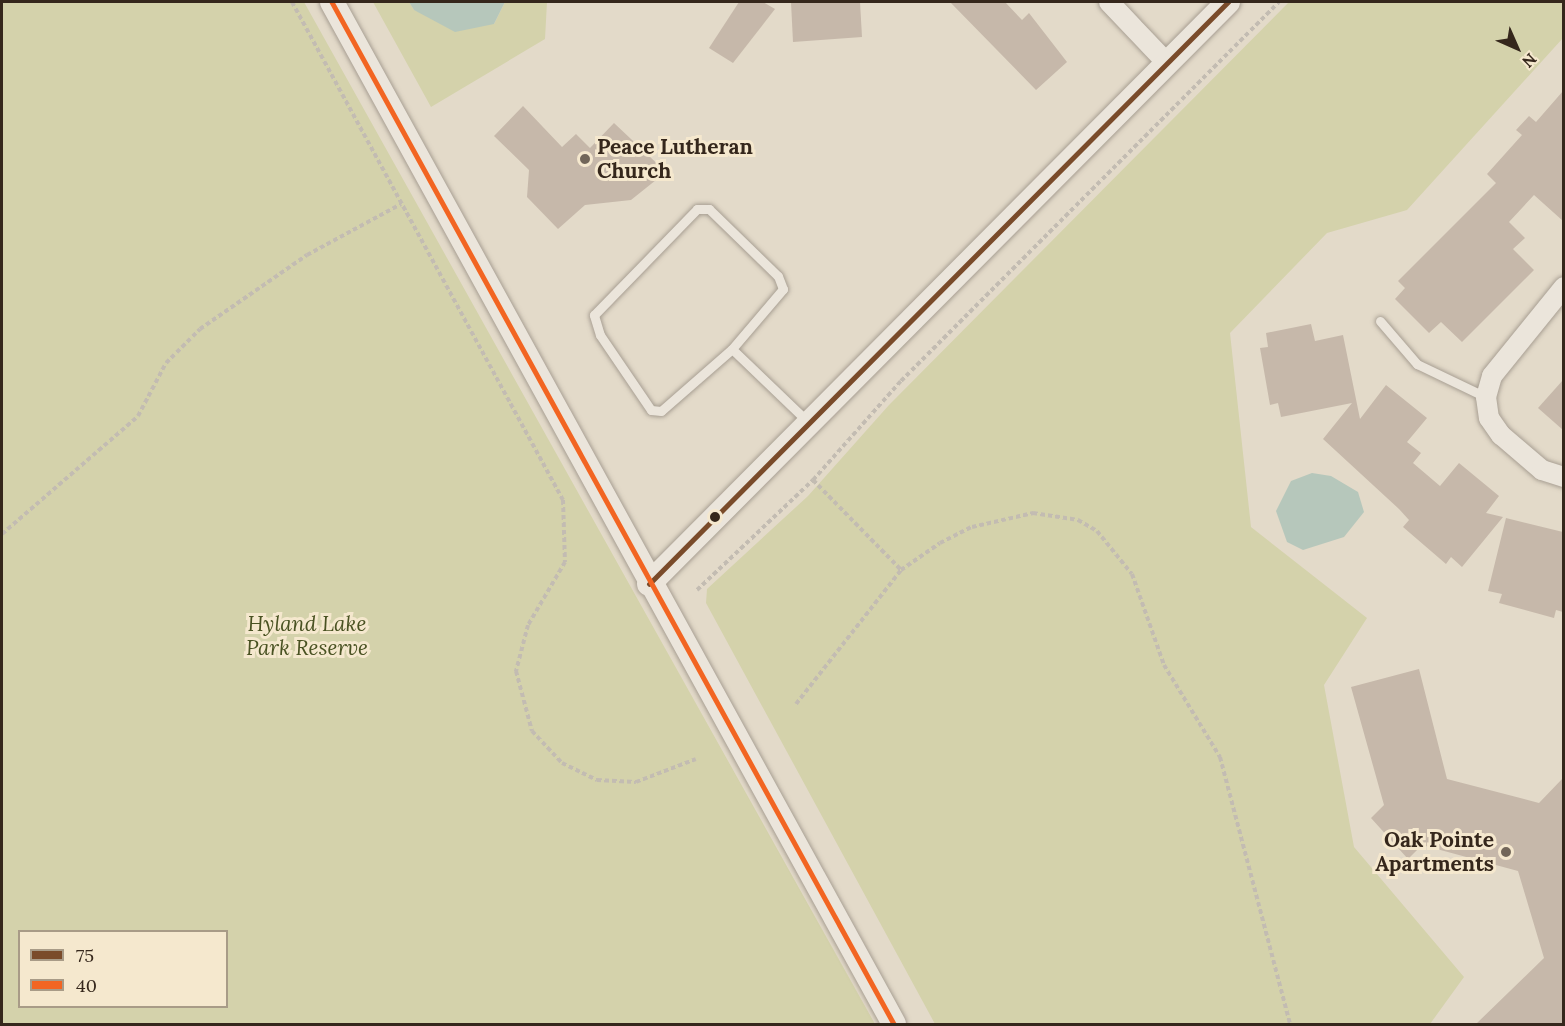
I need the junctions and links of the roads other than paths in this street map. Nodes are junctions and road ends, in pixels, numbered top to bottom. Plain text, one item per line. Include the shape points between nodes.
1 (332, 2) edge
2 (1109, 2) edge
3 (1228, 2) edge
4 (1166, 62) junction
5 (1563, 287) edge
6 (1380, 321) dead end
7 (732, 349) junction
8 (1486, 398) junction
9 (809, 422) junction
10 (1563, 477) edge
11 (649, 584) junction
12 (894, 1024) edge

1 - 11 street
2 - 4 street
3 - 4 street
4 - 9 street
5 - 8 street via 1492,376
6 - 8 lane via 1417,364
7 - 7 lane via 783,290 782,282 709,209 697,209 594,315 596,325 651,410 661,411
7 - 9 lane
8 - 10 street via 1489,418 1501,435 1542,470
9 - 11 street
11 - 12 street

